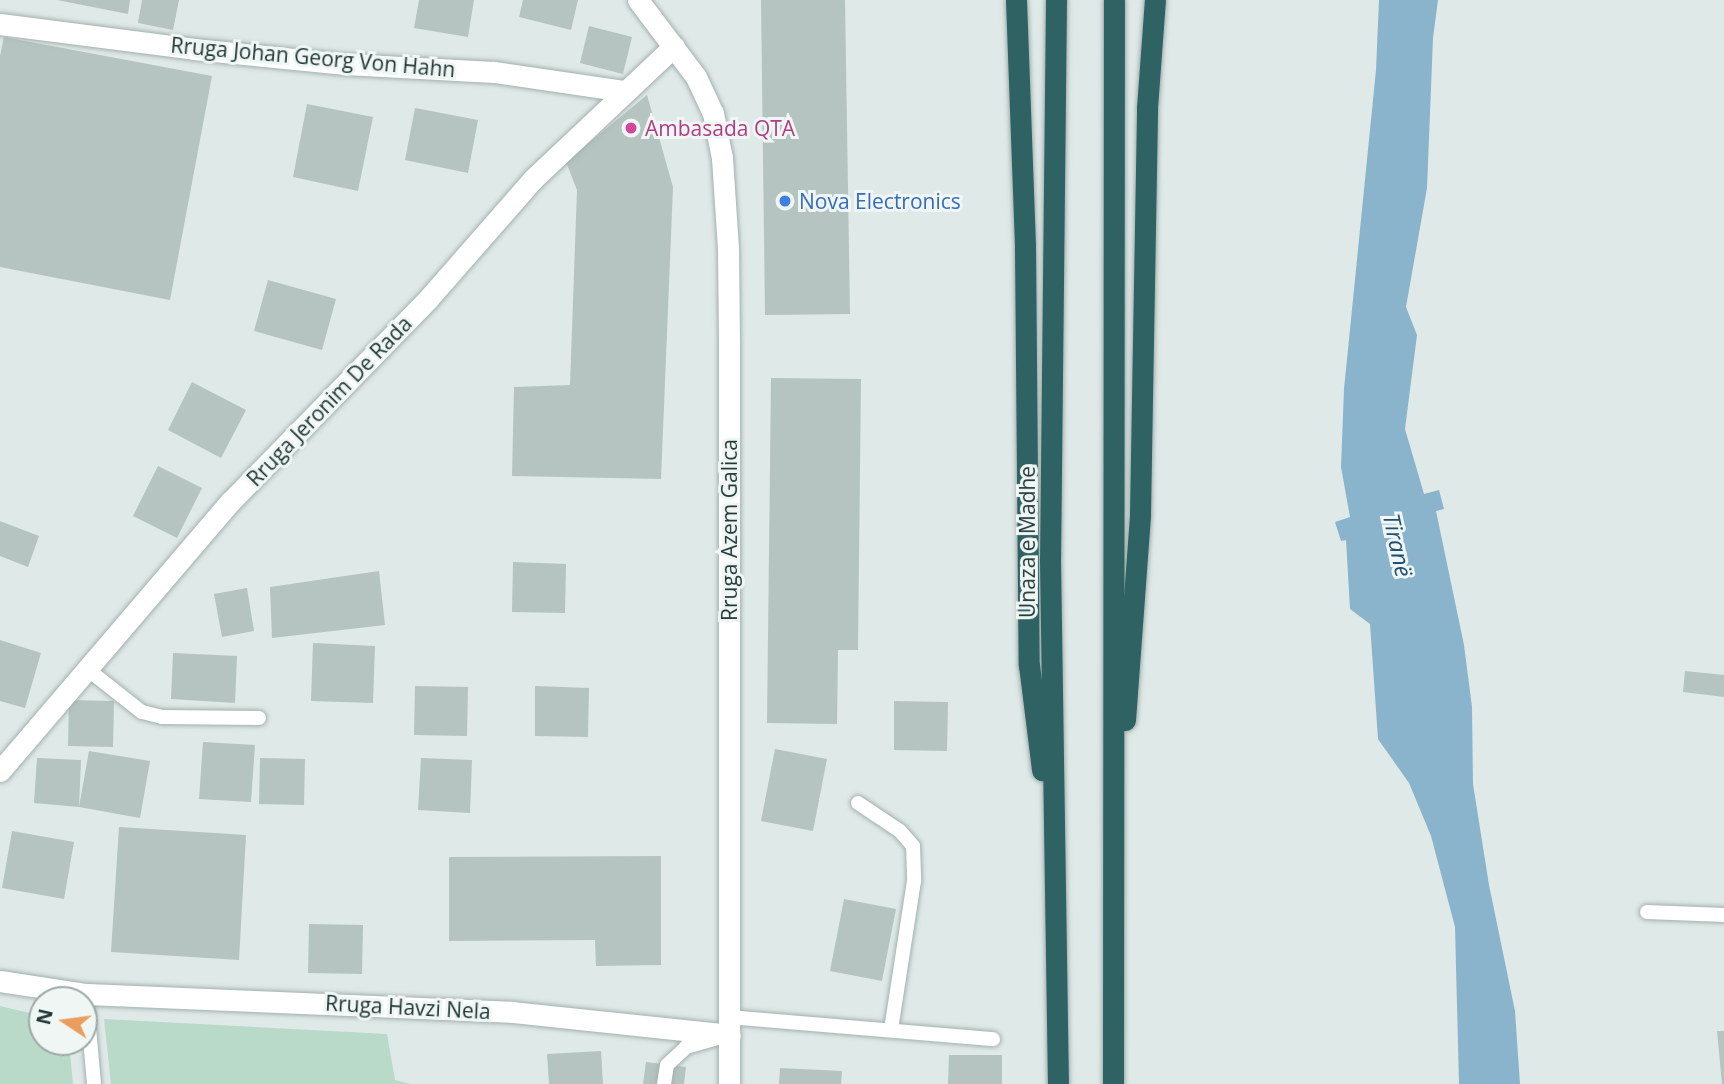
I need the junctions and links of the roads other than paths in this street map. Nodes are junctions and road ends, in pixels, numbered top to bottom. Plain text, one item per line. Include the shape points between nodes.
1 (638, 0) edge
2 (1017, 0) edge
3 (1056, 0) edge
4 (1114, 0) edge
5 (1155, 0) edge
6 (0, 24) edge
7 (674, 46) junction
8 (625, 91) junction
9 (86, 668) junction
10 (259, 718) dead end
11 (0, 771) edge
12 (858, 803) dead end
13 (1113, 855) junction
14 (1054, 856) junction
15 (1647, 912) dead end
16 (1724, 915) edge
17 (0, 981) edge
18 (36, 986) edge
19 (98, 994) edge
20 (730, 1026) junction
21 (891, 1030) junction
22 (993, 1039) dead end
23 (92, 1056) edge
24 (94, 1084) edge
25 (664, 1084) edge
26 (729, 1084) edge
27 (1058, 1084) edge
28 (1113, 1084) edge

1 - 7 street, Rruga Azem Galica
2 - 14 highway via 1025,246 1029,665
3 - 14 highway, Unaza e Madhe via 1050,561
4 - 13 highway
5 - 13 highway via 1147,108 1140,514
6 - 8 street, Rruga Johan Georg Von Hahn via 345,64 494,72
7 - 8 street, Rruga Jeronim De Rada
7 - 20 street, Rruga Azem Galica via 713,113 722,158 728,248
8 - 9 street, Rruga Jeronim De Rada via 532,180 428,299 241,491
9 - 10 lane via 142,712 162,717
9 - 11 street, Rruga Jeronim De Rada
12 - 21 lane via 900,831 913,846 914,881
13 - 28 highway
14 - 27 highway, Unaza e Madhe
15 - 16 lane
17 - 18 street, Rruga Havzi Nela
19 - 20 street, Rruga Havzi Nela
20 - 21 lane
20 - 25 lane via 685,1047 667,1065
20 - 26 street, Rruga Azem Galica
21 - 22 lane
23 - 24 lane

